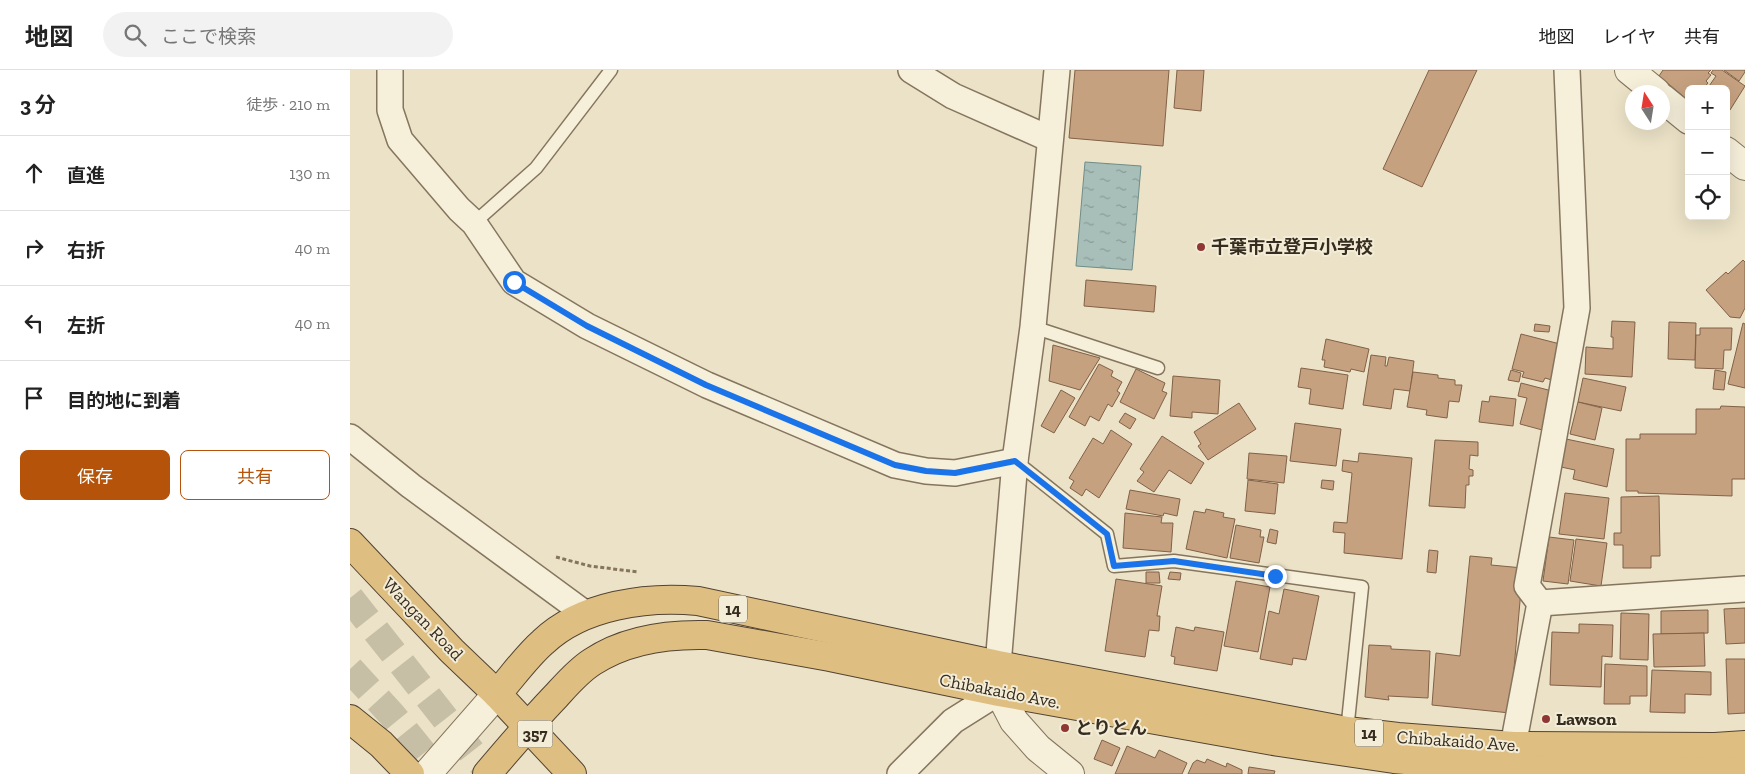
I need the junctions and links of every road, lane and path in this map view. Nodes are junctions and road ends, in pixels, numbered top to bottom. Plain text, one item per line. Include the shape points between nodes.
1 (390, 70) edge
2 (612, 70) edge
3 (911, 70) edge
4 (1057, 70) edge
5 (1567, 70) edge
6 (1629, 70) edge
7 (1647, 85) edge
8 (1670, 105) edge
9 (1685, 117) edge
10 (1050, 139) junction
11 (1730, 154) edge
12 (1745, 166) edge
13 (474, 223) junction
14 (1033, 327) junction
15 (1158, 368) dead end
16 (350, 437) edge
17 (1015, 461) junction
18 (350, 543) edge
19 (552, 556) dead end
20 (645, 572) dead end
21 (1745, 589) edge
22 (1540, 603) junction
23 (587, 615) junction
24 (998, 665) junction
25 (999, 692) junction
26 (497, 694) junction
27 (350, 719) edge
28 (528, 726) junction
29 (1347, 731) junction
30 (1745, 746) edge
31 (1395, 757) edge
32 (1514, 764) edge
33 (1745, 771) edge
34 (410, 774) edge
35 (427, 774) edge
36 (487, 774) edge
37 (572, 774) edge
38 (900, 774) edge
39 (1070, 774) edge

1 - 13 street via 390,110 400,140
2 - 13 lane via 536,168
3 - 10 street via 953,96
4 - 10 street
5 - 22 street via 1577,308 1527,586
6 - 7 street
8 - 9 street
10 - 14 street
11 - 12 street
13 - 17 street via 514,282 587,326 706,385 895,465 955,473
14 - 15 lane
14 - 17 street
16 - 23 street via 411,486
17 - 24 street
17 - 29 lane via 1107,534 1114,566 1174,561 1362,587
18 - 26 highway, Wangan Road via 452,652
19 - 20 path via 590,566
21 - 22 street
22 - 32 street
23 - 24 highway, Chibakaido Ave. / 14 via 646,600 698,601
23 - 26 highway, Chibakaido Ave. / 14 via 543,641
24 - 25 street
24 - 29 highway, Chibakaido Ave. / 14
25 - 28 highway, Chibakaido Ave. / 14 via 820,655 707,636 682,635 636,642 592,662 575,675
25 - 31 highway, Chibakaido Ave. / 14 via 1279,742
25 - 38 street via 953,720
25 - 39 street via 1014,720 1038,748
26 - 28 highway, 357
26 - 35 street
27 - 34 highway via 381,744
28 - 36 highway, Chibakaido Ave. / 14
28 - 37 highway, 357
29 - 31 highway, Chibakaido Ave. / 14
30 - 32 highway, Chibakaido Ave. / 14
31 - 32 highway, Chibakaido Ave. / 14
32 - 33 highway, Chibakaido Ave. / 14 via 1615,773

